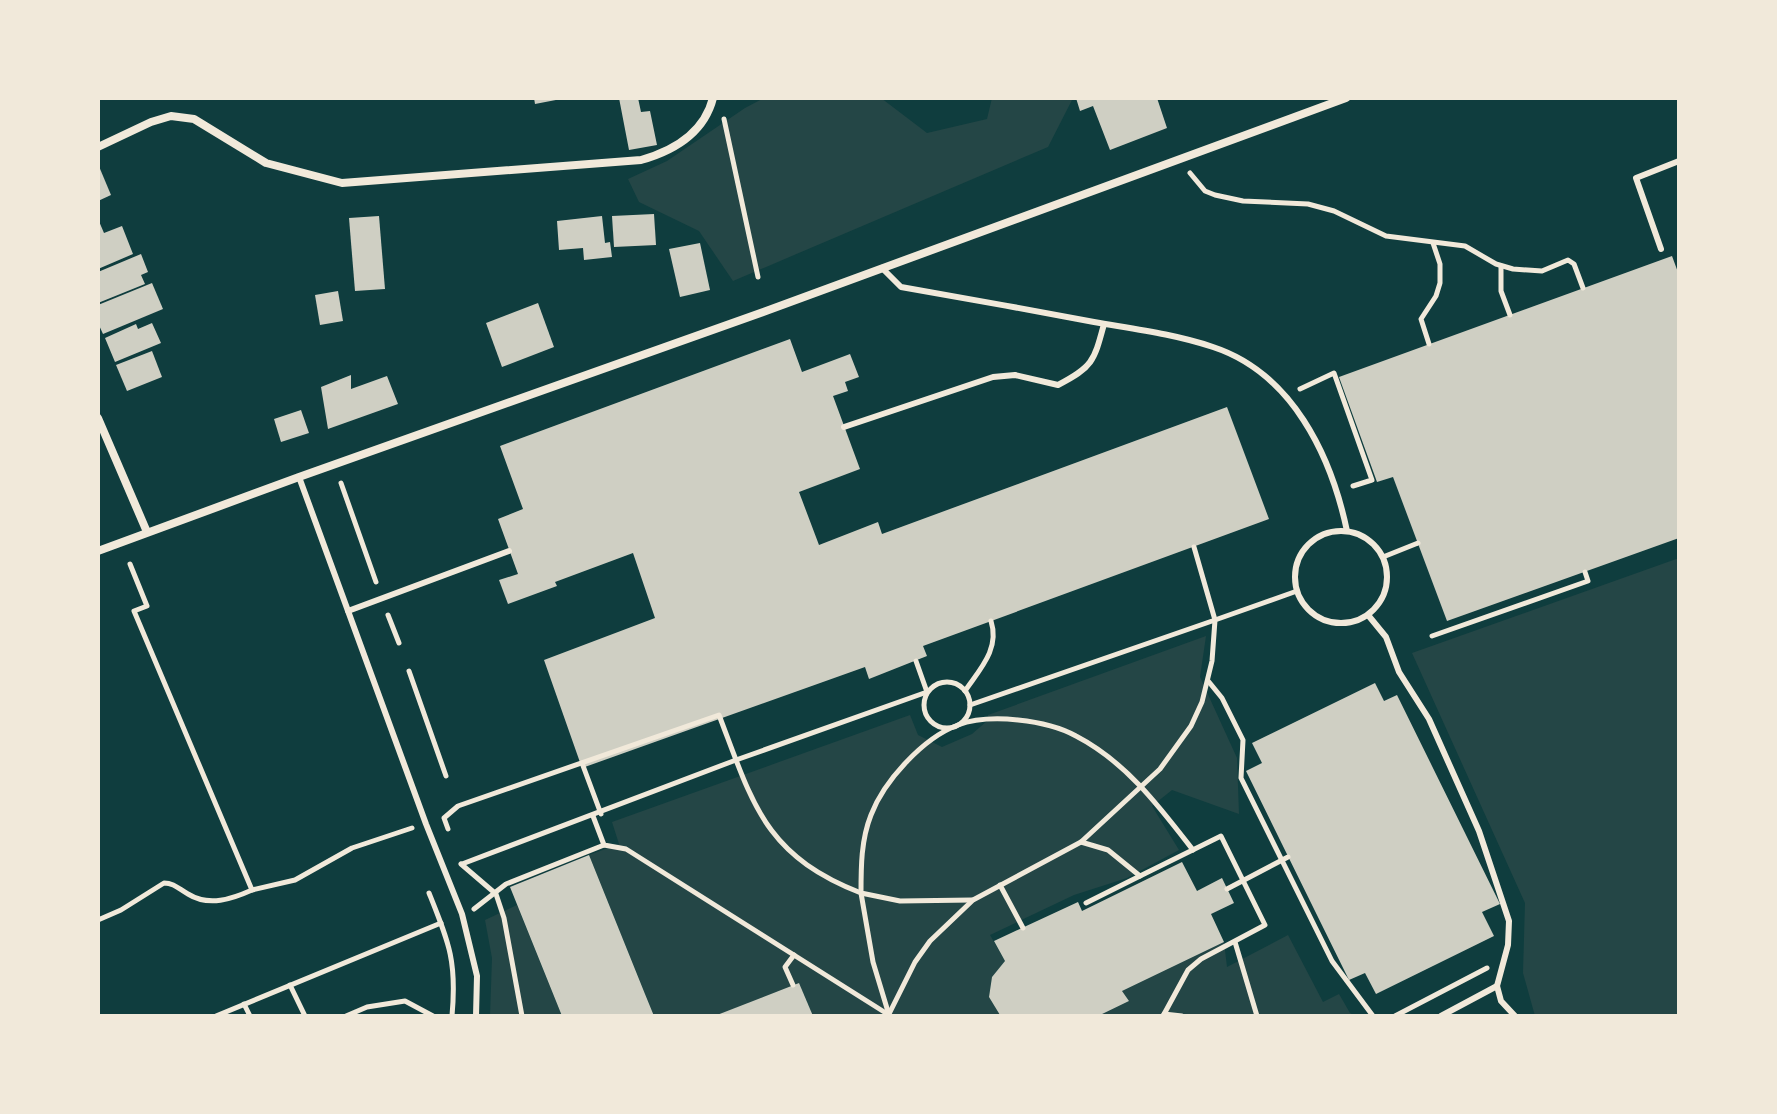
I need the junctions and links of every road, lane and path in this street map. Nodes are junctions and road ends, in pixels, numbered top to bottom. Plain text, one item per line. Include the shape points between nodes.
1 (713, 98) edge
2 (1346, 98) edge
3 (723, 113) dead end
4 (98, 147) edge
5 (1679, 161) edge
6 (1187, 169) dead end
7 (1433, 243) junction
8 (1661, 249) dead end
9 (1501, 266) junction
10 (882, 268) junction
11 (758, 277) dead end
12 (1583, 288) dead end
13 (1510, 315) dead end
14 (1104, 324) junction
15 (1429, 344) dead end
16 (1300, 389) dead end
17 (98, 418) edge
18 (844, 427) dead end
19 (299, 477) junction
20 (341, 483) dead end
21 (1353, 486) dead end
22 (1347, 531) junction
23 (147, 532) junction
24 (1418, 543) dead end
25 (1194, 547) dead end
26 (98, 551) edge
27 (509, 551) dead end
28 (1383, 557) junction
29 (130, 564) dead end
30 (1585, 572) dead end
31 (376, 582) dead end
32 (1297, 591) junction
33 (348, 611) junction
34 (388, 615) dead end
35 (1368, 615) junction
36 (1215, 620) junction
37 (991, 621) dead end
38 (1432, 636) dead end
39 (399, 643) dead end
40 (916, 661) dead end
41 (409, 671) dead end
42 (1209, 682) junction
43 (965, 691) junction
44 (927, 692) junction
45 (970, 705) junction
46 (957, 725) junction
47 (736, 760) junction
48 (582, 763) junction
49 (446, 776) dead end
50 (1143, 786) junction
51 (601, 814) junction
52 (593, 816) junction
53 (413, 828) dead end
54 (453, 841) dead end
55 (1081, 842) junction
56 (604, 845) junction
57 (1193, 850) junction
58 (457, 853) dead end
59 (1285, 858) junction
60 (461, 865) junction
61 (1140, 876) junction
62 (1243, 880) junction
63 (1000, 885) junction
64 (1227, 889) dead end
65 (252, 890) junction
66 (429, 893) dead end
67 (861, 893) junction
68 (496, 894) junction
69 (973, 900) junction
70 (1086, 903) dead end
71 (474, 909) dead end
72 (98, 920) edge
73 (441, 923) junction
74 (1023, 928) dead end
75 (1235, 942) junction
76 (794, 955) junction
77 (1505, 958) junction
78 (290, 985) junction
79 (793, 985) dead end
80 (1497, 986) junction
81 (244, 1004) junction
82 (889, 1015) edge
83 (1163, 1015) edge
84 (216, 1016) edge
85 (250, 1016) edge
86 (305, 1016) edge
87 (346, 1016) edge
88 (433, 1016) edge
89 (452, 1016) edge
90 (476, 1016) edge
91 (522, 1016) edge
92 (1182, 1016) edge
93 (1257, 1016) edge
94 (1373, 1016) edge
95 (1395, 1016) edge
96 (1441, 1016) edge
97 (1515, 1016) edge

1 - 4 street via 694,131 666,153 641,160 342,183 266,163 194,119 171,116
2 - 10 street
3 - 11 path
5 - 8 lane via 1636,178
6 - 7 path via 1215,195 1304,203 1386,236
7 - 9 path via 1465,246
7 - 15 path via 1441,277 1421,319
9 - 12 path via 1542,271 1568,260
9 - 13 path via 1501,291
10 - 14 lane via 901,287
10 - 19 street
14 - 18 lane via 1095,358 1081,374 1058,385 1015,375 993,377
14 - 22 lane via 1215,347 1263,376 1293,404 1325,455
16 - 21 path via 1334,373 1372,480
17 - 23 street
19 - 23 street
19 - 33 lane
20 - 31 path
22 - 28 lane via 1372,542
22 - 32 lane via 1317,537 1302,551 1295,570
23 - 26 street
24 - 28 path
25 - 36 path
27 - 33 lane
28 - 35 lane via 1386,589
29 - 65 path via 147,606 134,611
30 - 38 path via 1588,581
32 - 35 lane via 1308,610 1327,621 1348,623
32 - 36 path
33 - 90 lane via 462,914 477,976
34 - 39 path
35 - 77 lane via 1386,637 1399,672 1429,719 1479,831 1509,921
36 - 42 path
36 - 45 path
37 - 43 path via 994,643
40 - 44 path
41 - 49 path
42 - 50 path via 1191,726
42 - 59 path via 1243,740 1241,778
43 - 44 path via 943,682
43 - 45 path
44 - 46 path via 923,705 931,722 946,728
44 - 47 path
45 - 46 path
46 - 50 path via 1043,723 1097,748
46 - 67 path via 911,757 882,794 864,841
47 - 48 path via 719,715
47 - 51 path
47 - 67 path via 754,806 783,844 818,874
48 - 51 path
48 - 54 path via 458,806 444,818
50 - 55 path
50 - 57 path
51 - 52 path
52 - 56 path
52 - 60 path
53 - 65 path via 352,848 295,880
55 - 61 path via 1108,850
55 - 63 path
56 - 68 path via 506,884
56 - 76 path via 626,849
57 - 61 path
57 - 62 path via 1221,836
58 - 60 path
59 - 62 path
59 - 94 path via 1332,961
60 - 68 path
61 - 70 path
62 - 64 path
62 - 75 path via 1265,925
63 - 69 path
63 - 74 path
65 - 72 path via 208,900 164,883
66 - 73 path
67 - 69 path via 900,901
67 - 82 path
68 - 71 path
68 - 91 path
69 - 82 path via 930,941
73 - 78 path
73 - 89 path via 451,949
75 - 83 path via 1188,970
75 - 93 path
76 - 79 path via 785,967
76 - 82 path
77 - 80 lane
77 - 95 path
78 - 81 path
78 - 86 path
80 - 96 lane
80 - 97 lane via 1501,1001
81 - 84 path
81 - 85 path
83 - 92 path
87 - 88 path via 405,1001

